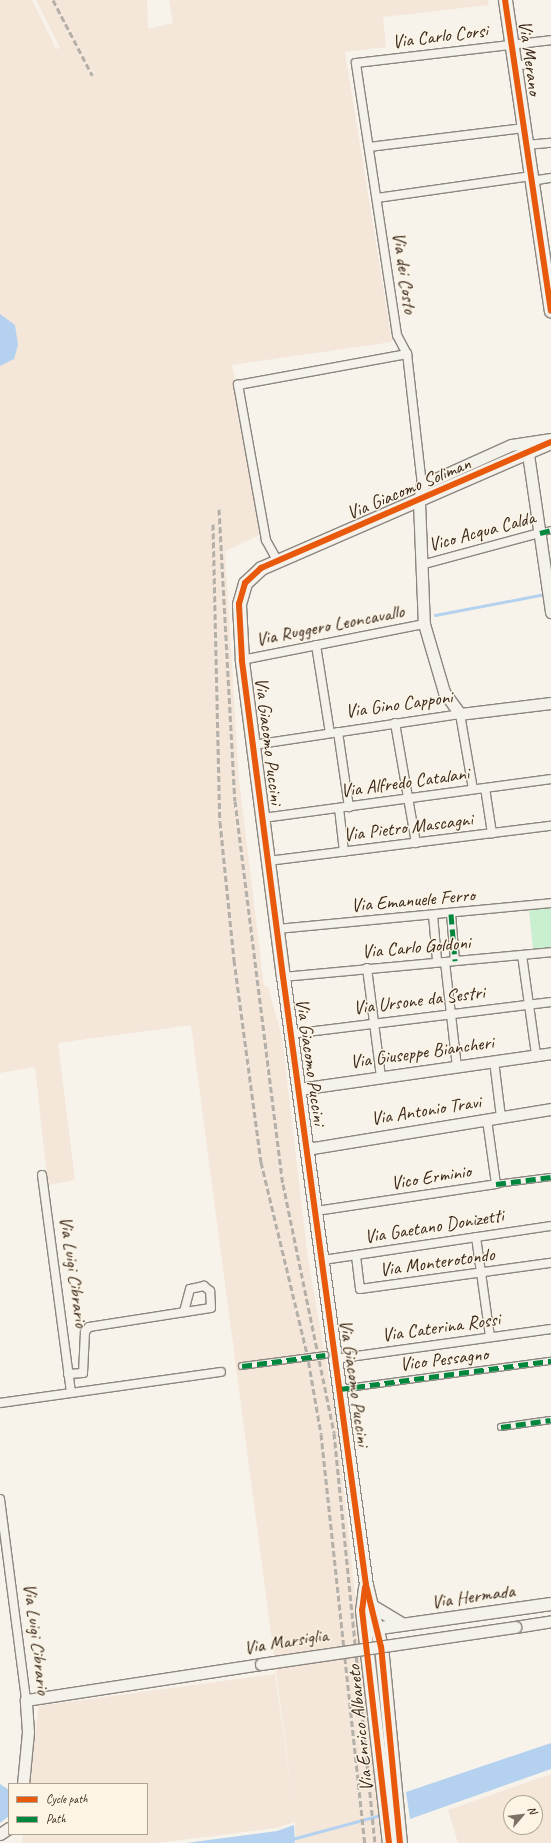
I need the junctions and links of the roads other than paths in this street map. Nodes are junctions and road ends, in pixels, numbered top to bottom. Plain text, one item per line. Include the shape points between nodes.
1 (505, 0) edge
2 (551, 40) edge
3 (511, 44) junction
4 (356, 63) joint
5 (524, 128) junction
6 (551, 142) edge
7 (526, 145) junction
8 (369, 147) junction
9 (531, 178) junction
10 (551, 178) edge
11 (377, 198) junction
12 (551, 311) edge
13 (407, 354) junction
14 (551, 439) edge
15 (551, 442) edge
16 (528, 454) junction
17 (422, 485) junction
18 (419, 502) junction
19 (551, 530) edge
20 (540, 533) junction
21 (277, 560) junction
22 (421, 565) junction
23 (550, 609) edge
24 (424, 624) junction
25 (316, 645) junction
26 (242, 660) junction
27 (551, 703) edge
28 (460, 714) junction
29 (395, 723) junction
30 (338, 732) junction
31 (330, 733) junction
32 (254, 744) junction
33 (551, 779) edge
34 (485, 788) junction
35 (473, 789) junction
36 (408, 798) junction
37 (349, 807) junction
38 (339, 808) junction
39 (263, 818) junction
40 (551, 826) edge
41 (492, 833) junction
42 (416, 843) junction
43 (344, 852) junction
44 (268, 861) junction
45 (551, 903) edge
46 (451, 914) junction
47 (433, 915) junction
48 (277, 929) junction
49 (551, 952) edge
50 (522, 955) junction
51 (441, 961) junction
52 (455, 961) junction
53 (367, 968) junction
54 (283, 977) junction
55 (551, 1002) edge
56 (528, 1004) junction
57 (451, 1013) junction
58 (374, 1021) junction
59 (291, 1034) junction
60 (551, 1053) edge
61 (536, 1055) junction
62 (494, 1061) junction
63 (457, 1066) junction
64 (381, 1078) junction
65 (299, 1089) junction
66 (551, 1109) edge
67 (502, 1117) junction
68 (487, 1120) junction
69 (307, 1149) junction
70 (42, 1175) dead end
71 (551, 1177) edge
72 (496, 1184) junction
73 (316, 1211) junction
74 (551, 1226) edge
75 (476, 1237) junction
76 (356, 1256) junction
77 (323, 1260) junction
78 (551, 1263) edge
79 (481, 1273) junction
80 (184, 1312) junction
81 (551, 1329) edge
82 (490, 1337) junction
83 (330, 1357) junction
84 (551, 1361) edge
85 (242, 1366) dead end
86 (221, 1372) dead end
87 (68, 1374) junction
88 (340, 1389) junction
89 (71, 1391) junction
90 (0, 1403) edge
91 (551, 1420) edge
92 (501, 1427) dead end
93 (0, 1499) edge
94 (551, 1604) edge
95 (367, 1608) junction
96 (551, 1621) edge
97 (400, 1623) junction
98 (370, 1629) junction
99 (26, 1700) junction
100 (23, 1783) edge
101 (389, 1843) edge
102 (400, 1843) edge

1 - 3 main road, Via Merano
2 - 3 street, Via Carlo Corsi
3 - 4 street, Via Carlo Corsi
3 - 5 main road, Via Merano via 521,65
4 - 8 street, Via dei Costo
5 - 7 main road, Via Merano
5 - 8 street
6 - 7 street
7 - 9 main road, Via Merano
8 - 11 street, Via dei Costo
9 - 10 street
9 - 11 street
9 - 12 main road, Via Merano
11 - 13 street, Via dei Costo via 398,335
13 - 17 street, Via dei Costo
13 - 21 street via 238,385 266,540
14 - 17 street, Via Giacomo Soliman via 511,445
15 - 16 main road, Via Giacomo Soliman
16 - 18 main road, Via Giacomo Soliman
16 - 20 street
17 - 18 street, Via Giacomo Soliman
18 - 21 main road, Via Giacomo Soliman
18 - 22 street
19 - 20 street, Vico Acqua Calda
20 - 22 street, Vico Acqua Calda
20 - 23 street
21 - 26 main road, Via Giacomo Puccini via 253,573 241,592
22 - 24 street
24 - 25 street, Via Ruggero Leoncavallo
24 - 28 street via 444,692
25 - 26 street, Via Ruggero Leoncavallo
25 - 31 street
26 - 32 main road, Via Giacomo Puccini
27 - 28 street, Via Gino Capponi
28 - 29 street, Via Gino Capponi
28 - 35 street
29 - 30 street, Via Gino Capponi
29 - 36 street
30 - 31 street, Via Gino Capponi
30 - 37 street
31 - 32 street, Via Gino Capponi
32 - 39 main road, Via Giacomo Puccini
33 - 34 street, Via Alfredo Catalani
34 - 35 street, Via Alfredo Catalani
34 - 41 street
35 - 36 street, Via Alfredo Catalani
36 - 37 street, Via Alfredo Catalani
36 - 42 street
37 - 38 street, Via Alfredo Catalani
38 - 39 street, Via Alfredo Catalani
38 - 43 street
39 - 44 main road, Via Giacomo Puccini
40 - 41 street, Via Pietro Mascagni
41 - 42 street, Via Pietro Mascagni
42 - 43 street, Via Pietro Mascagni
43 - 44 street, Via Pietro Mascagni
44 - 48 main road, Via Giacomo Puccini
45 - 46 street, Via Emanuele Ferro
46 - 47 street, Via Emanuele Ferro
46 - 52 street
47 - 48 street, Via Emanuele Ferro
47 - 51 street
48 - 54 main road, Via Giacomo Puccini
49 - 50 street, Via Carlo Goldoni
50 - 52 street, Via Carlo Goldoni
50 - 56 street
51 - 52 street, Via Carlo Goldoni
51 - 53 street, Via Carlo Goldoni
51 - 57 street
53 - 54 street, Via Carlo Goldoni
53 - 58 street
54 - 59 main road, Via Giacomo Puccini
55 - 56 street, Via Ursone da Sestri
56 - 57 street, Via Ursone da Sestri
56 - 61 street
57 - 58 street, Via Ursone da Sestri
57 - 63 street
58 - 59 street, Via Ursone da Sestri
58 - 64 street
59 - 65 main road, Via Giacomo Puccini
60 - 61 street, Via Giuseppe Biancheri
61 - 62 street, Via Giuseppe Biancheri
62 - 63 street, Via Giuseppe Biancheri
62 - 67 street
63 - 64 street, Via Giuseppe Biancheri
64 - 65 street, Via Giuseppe Biancheri
65 - 69 main road, Via Giacomo Puccini
66 - 67 street, Via Antonio Travi
67 - 68 street, Via Antonio Travi
68 - 69 street, Via Antonio Travi
68 - 72 street
69 - 73 main road, Via Giacomo Puccini
70 - 87 street, Via Luigi Cibrario
71 - 72 street, Vico Erminio
72 - 73 street, Vico Erminio
73 - 77 main road, Via Giacomo Puccini
74 - 75 street, Via Gaetano Donizetti
75 - 76 street, Via Gaetano Donizetti
75 - 79 street
76 - 77 street, Via Gaetano Donizetti
76 - 79 street, Via Monterotondo via 360,1289
77 - 83 main road, Via Giacomo Puccini
78 - 79 street, Via Monterotondo
79 - 82 street
80 - 80 street, Via Luigi Cibrario via 190,1289 198,1285 210,1291 211,1308
80 - 87 street, Via Luigi Cibrario via 89,1327 85,1332 83,1372
81 - 82 street, Via Caterina Rossi
82 - 83 street, Via Caterina Rossi
83 - 85 street, bridge
83 - 88 main road, Via Giacomo Puccini
84 - 88 street, Vico Pessagno
86 - 89 street
87 - 89 street, Via Luigi Cibrario
88 - 95 main road, Via Giacomo Puccini
89 - 90 street
91 - 92 street
93 - 99 street, Via Luigi Cibrario
94 - 97 main road, Via Hermada
95 - 97 main road
95 - 98 main road, Via Enrico Albareto
96 - 99 street, Via Marsiglia, bridge
97 - 98 main road, Via Hermada
98 - 101 main road, Via Enrico Albareto
98 - 102 main road, Via Enrico Albareto
99 - 100 street, Via Luigi Cibrario via 28,1732

